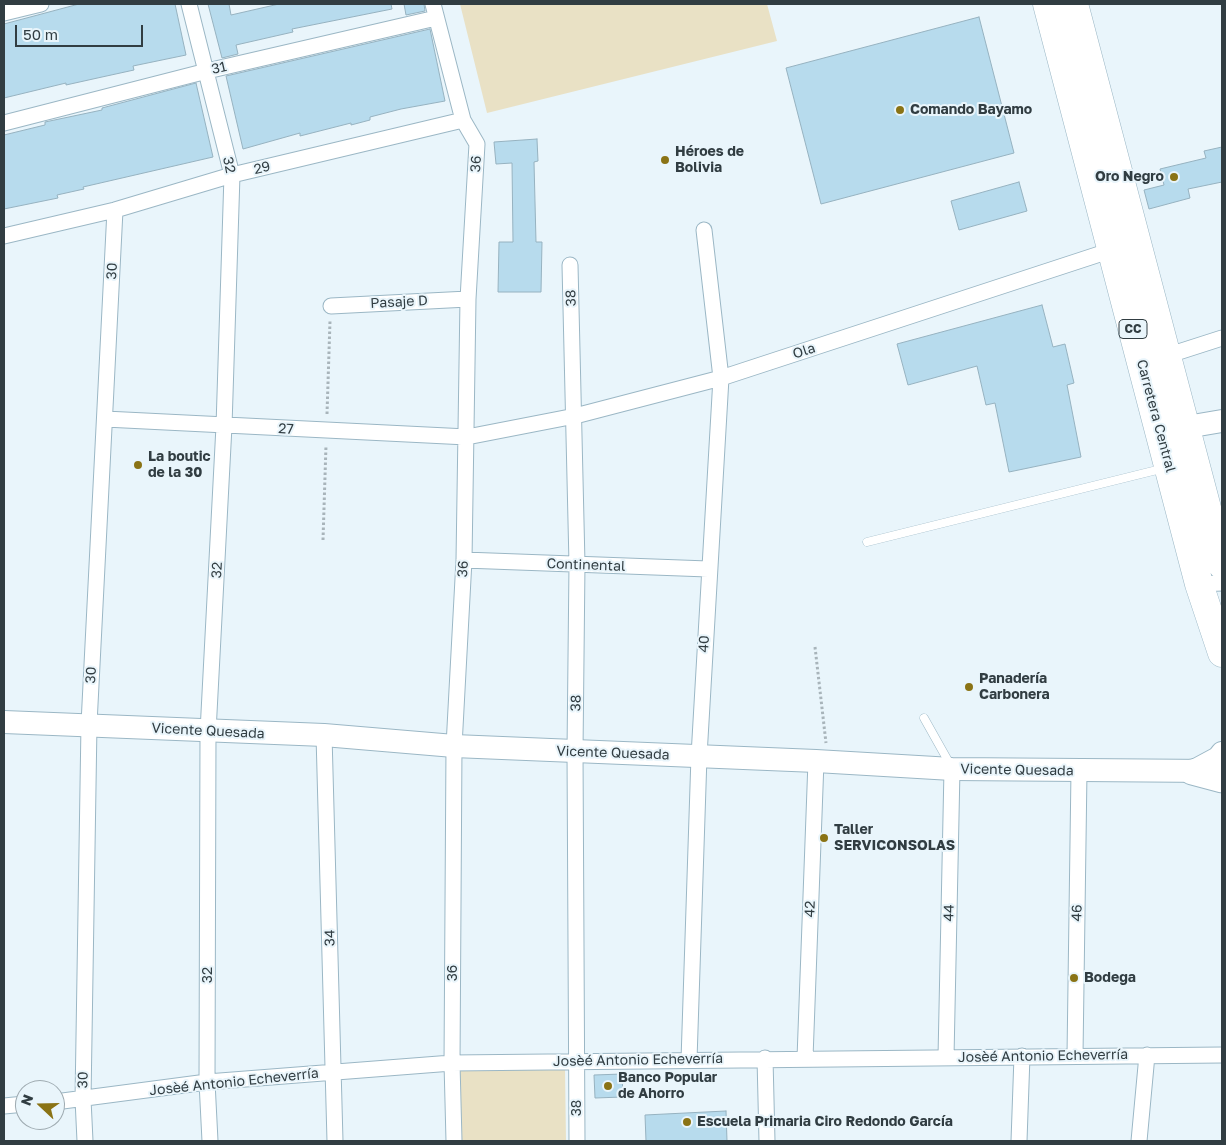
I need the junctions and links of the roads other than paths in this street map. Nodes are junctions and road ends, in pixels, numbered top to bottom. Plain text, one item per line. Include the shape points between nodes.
1 (41, 4) edge
2 (189, 4) edge
3 (1047, 4) edge
4 (1074, 4) edge
5 (435, 11) edge
6 (4, 13) edge
7 (208, 71) junction
8 (463, 120) junction
9 (4, 123) edge
10 (232, 174) junction
11 (115, 210) junction
12 (704, 230) dead end
13 (4, 236) edge
14 (1124, 246) junction
15 (570, 265) dead end
16 (468, 298) junction
17 (331, 306) dead end
18 (1222, 338) edge
19 (1166, 356) junction
20 (721, 378) junction
21 (575, 416) junction
22 (105, 419) junction
23 (1222, 421) edge
24 (224, 426) junction
25 (1172, 429) junction
26 (467, 438) junction
27 (1169, 467) junction
28 (867, 542) dead end
29 (464, 560) junction
30 (577, 564) junction
31 (1222, 566) edge
32 (708, 569) junction
33 (1211, 584) edge
34 (1222, 653) edge
35 (924, 718) dead end
36 (4, 722) edge
37 (89, 724) junction
38 (208, 732) junction
39 (324, 735) junction
40 (454, 746) junction
41 (575, 751) junction
42 (1222, 753) edge
43 (699, 756) junction
44 (822, 761) junction
45 (952, 769) junction
46 (1079, 771) junction
47 (1222, 771) edge
48 (1192, 772) junction
49 (1222, 780) edge
50 (1075, 1055) junction
51 (1147, 1055) junction
52 (1222, 1055) edge
53 (1022, 1056) junction
54 (946, 1057) junction
55 (765, 1058) junction
56 (805, 1058) junction
57 (577, 1060) junction
58 (689, 1060) junction
59 (452, 1063) junction
60 (333, 1072) junction
61 (207, 1082) junction
62 (82, 1099) junction
63 (65, 1101) edge
64 (85, 1141) edge
65 (210, 1141) edge
66 (335, 1141) edge
67 (454, 1141) edge
68 (577, 1141) edge
69 (767, 1141) edge
70 (1019, 1141) edge
71 (1139, 1141) edge

1 - 6 street
2 - 7 street, 32
3 - 14 highway, Carretera Central / CC
4 - 14 highway, Carretera Central / CC
5 - 7 street, 31
5 - 8 street, 36
7 - 9 street, 31
7 - 10 street, 32
8 - 10 street, 29
8 - 16 street, 36 via 477,144
10 - 11 street, 29
10 - 24 street, 32
11 - 13 street, 29
11 - 22 street, 30
12 - 20 street, 40
14 - 19 highway, Carretera Central / CC
14 - 20 street, Ola
14 - 25 highway, Carretera Central / CC
15 - 21 street, 38
16 - 17 street, Pasaje D
16 - 26 street, 36
18 - 19 street
19 - 25 highway, Carretera Central / CC
20 - 21 street, Ola
20 - 32 street, 40
21 - 26 street, Ola
21 - 30 street, 38
22 - 24 street, 27
22 - 37 street, 30
23 - 25 street
24 - 26 street, 27
24 - 38 street, 32
25 - 27 highway, Carretera Central / CC
25 - 31 highway, Carretera Central / CC
26 - 29 street, 36
27 - 28 lane
27 - 33 highway, Carretera Central / CC
29 - 30 street, Continental
29 - 40 street, 36
30 - 32 street, Continental
30 - 41 street, 38
32 - 43 street, 40
33 - 34 highway, Carretera Central / CC
35 - 45 lane
36 - 37 street, Vicente Quesada
37 - 38 street, Vicente Quesada
37 - 62 street, 30
38 - 39 street, Vicente Quesada
38 - 61 street, 32
39 - 40 street, Vicente Quesada
39 - 60 street, 34
40 - 41 street, Vicente Quesada
40 - 59 street, 36
41 - 43 street, Vicente Quesada
41 - 57 street, 38
42 - 48 street
43 - 44 street, Vicente Quesada
43 - 58 street, 40
44 - 45 street, Vicente Quesada
44 - 56 street, 42
45 - 46 street, Vicente Quesada
45 - 54 street, 44
46 - 48 street, Vicente Quesada
46 - 50 street, 46
47 - 48 street, Vicente Quesada
48 - 49 main road
50 - 51 street, Josèé Antonio Echeverría
50 - 53 street, Josèé Antonio Echeverría
51 - 52 street, Josèé Antonio Echeverría
51 - 71 street
53 - 54 street, Josèé Antonio Echeverría
53 - 70 street
54 - 56 street, Josèé Antonio Echeverría
55 - 56 street, Josèé Antonio Echeverría
55 - 58 street, Josèé Antonio Echeverría
55 - 69 street
57 - 58 street, Josèé Antonio Echeverría
57 - 59 street, Josèé Antonio Echeverría
57 - 68 street, 38
59 - 60 street, Josèé Antonio Echeverría
59 - 67 street, 36
60 - 61 street, Josèé Antonio Echeverría
60 - 66 street, 34
61 - 62 street, Josèé Antonio Echeverría
61 - 65 street, 32
62 - 63 street, Josèé Antonio Echeverría
62 - 64 street, 30

